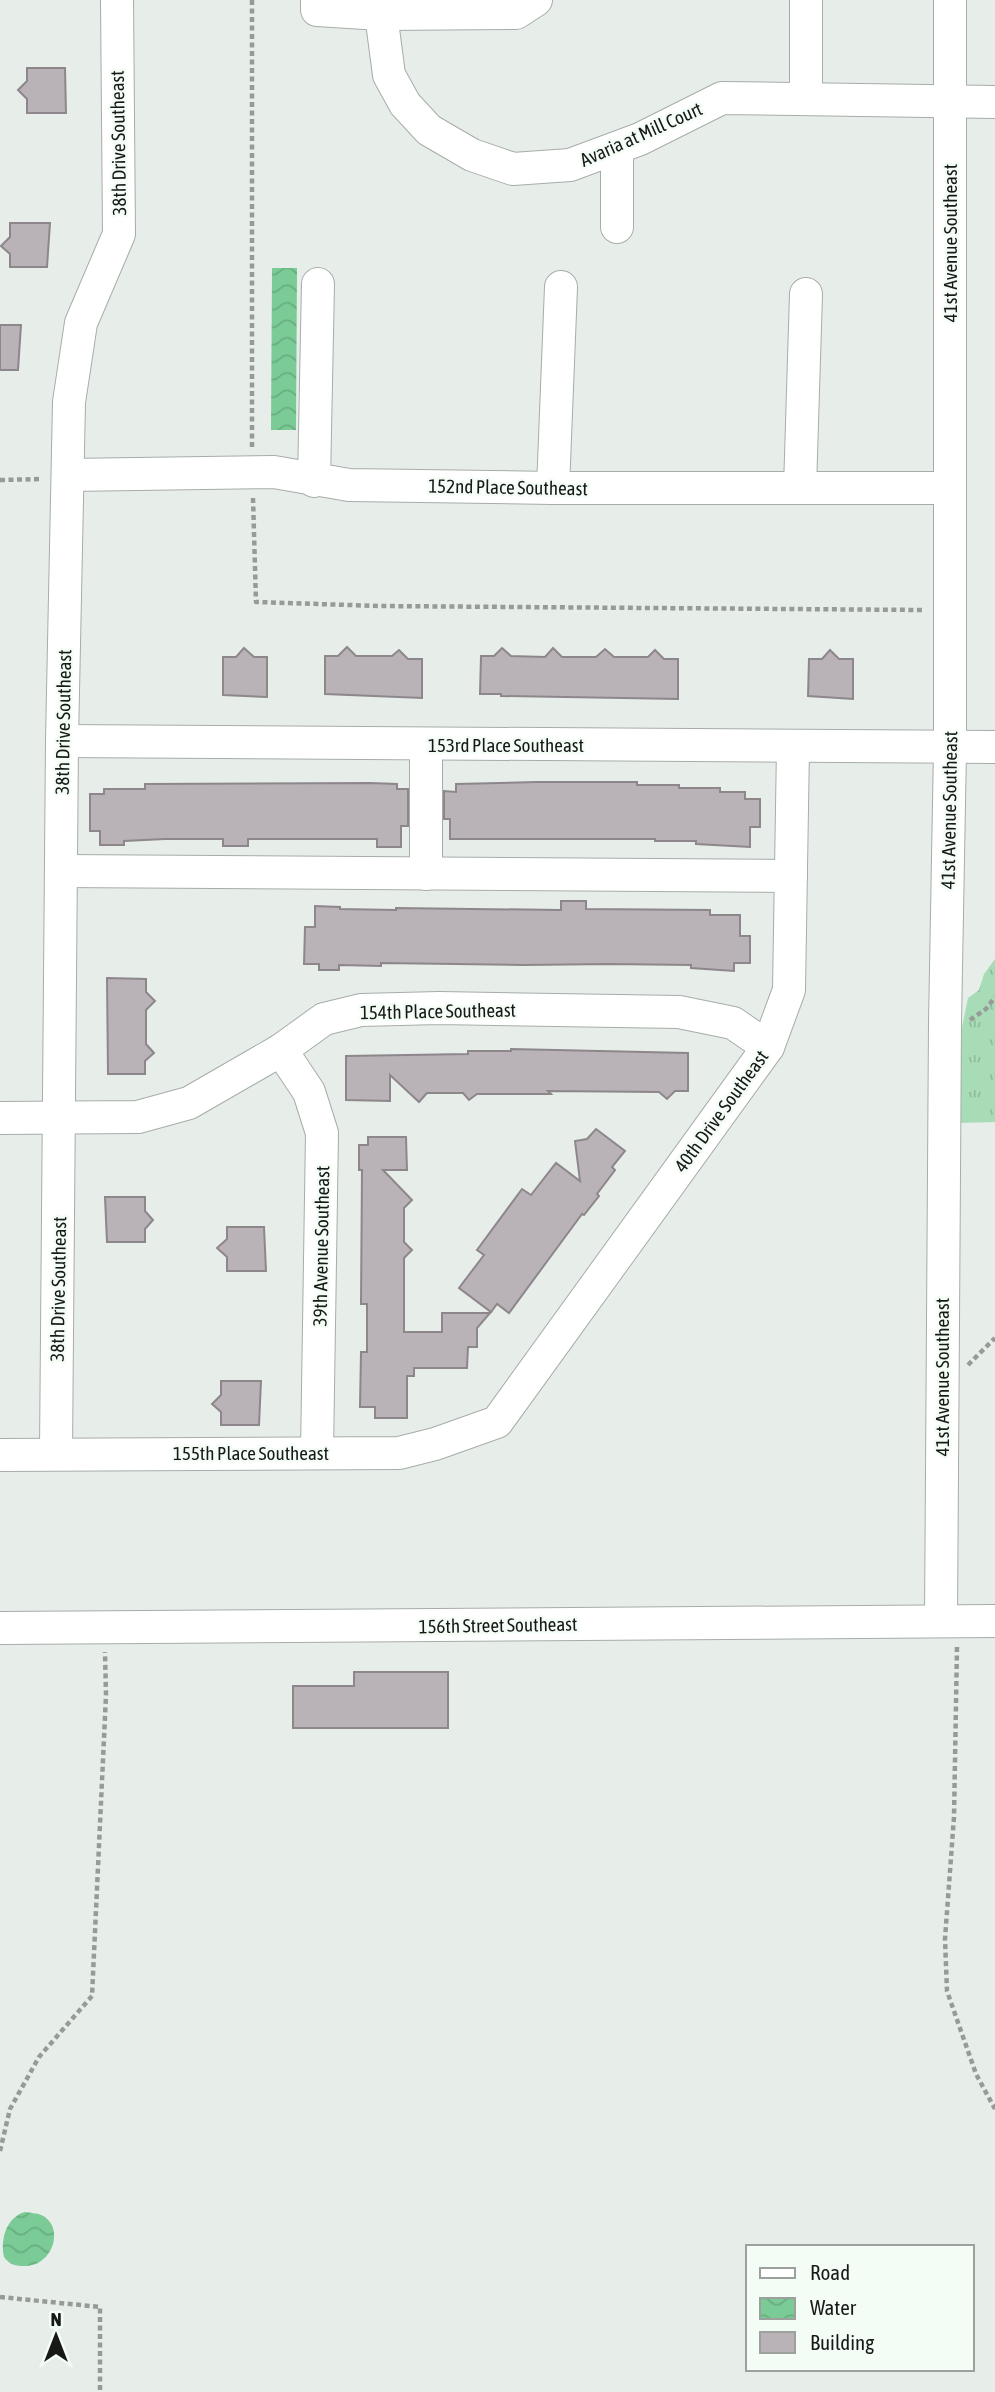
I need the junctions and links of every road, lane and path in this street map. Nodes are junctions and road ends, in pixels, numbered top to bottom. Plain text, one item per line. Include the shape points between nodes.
1 (117, 0) edge
2 (317, 0) edge
3 (536, 0) edge
4 (806, 0) edge
5 (950, 0) edge
6 (382, 14) junction
7 (806, 98) junction
8 (950, 102) junction
9 (995, 102) edge
10 (617, 148) junction
11 (617, 227) dead end
12 (318, 284) dead end
13 (561, 287) dead end
14 (806, 294) dead end
15 (68, 477) junction
16 (0, 480) edge
17 (314, 481) junction
18 (554, 488) junction
19 (800, 488) junction
20 (950, 488) junction
21 (62, 741) junction
22 (426, 744) junction
23 (793, 747) junction
24 (995, 747) edge
25 (950, 748) junction
26 (61, 871) junction
27 (426, 874) junction
28 (790, 876) junction
29 (768, 1047) junction
30 (281, 1050) junction
31 (0, 1118) edge
32 (60, 1118) junction
33 (497, 1422) joint
34 (56, 1453) junction
35 (317, 1453) junction
36 (0, 1455) edge
37 (949, 1620) junction
38 (995, 1621) edge
39 (0, 1628) edge
40 (105, 1629) junction
41 (995, 2109) edge
42 (0, 2151) edge
43 (0, 2297) edge
44 (100, 2392) edge

1 - 15 street, 38th Drive Southeast via 119,234 81,323 69,402
2 - 6 street via 317,10
3 - 6 street via 516,13
4 - 7 street
5 - 8 street, 41st Avenue Southeast
6 - 10 street, Avaria at Mill Court via 389,75 405,104 429,130 472,155 513,169 570,165
7 - 8 street, Avaria at Mill Court
7 - 10 street, Avaria at Mill Court via 722,98
8 - 9 street, Avaria at Mill Court
8 - 20 street, 41st Avenue Southeast
10 - 11 street
12 - 17 street
13 - 18 street
14 - 19 street
15 - 16 path
15 - 17 street, 152nd Place Southeast via 274,472
15 - 21 street, 38th Drive Southeast
17 - 18 street, 152nd Place Southeast
18 - 19 street, 152nd Place Southeast
19 - 20 street, 152nd Place Southeast
20 - 25 street, 41st Avenue Southeast
21 - 22 street, 153rd Place Southeast
21 - 26 street, 38th Drive Southeast
22 - 23 street, 153rd Place Southeast
22 - 27 street
23 - 25 street, 153rd Place Southeast
23 - 28 street, 40th Drive Southeast
24 - 25 street, 153rd Place Southeast
25 - 37 street, 41st Avenue Southeast via 945,1023
26 - 27 street
26 - 32 street, 38th Drive Southeast
27 - 28 street
28 - 29 street, 40th Drive Southeast via 789,990
29 - 30 street, 154th Place Southeast via 733,1023 679,1012 439,1008 361,1010 324,1019
29 - 33 street, 40th Drive Southeast
30 - 32 street, 154th Place Southeast via 190,1103 138,1116
30 - 35 street, 39th Avenue Southeast via 309,1092 322,1133
31 - 32 street, 154th Place Southeast
32 - 34 street, 38th Drive Southeast
33 - 35 street, 155th Place Southeast via 399,1453
34 - 35 street, 155th Place Southeast
34 - 36 street, 155th Place Southeast
37 - 38 street, 156th Street Southeast
37 - 40 street, 156th Street Southeast
37 - 41 path via 954,1816 945,1939 947,1991 976,2074
39 - 40 street, 156th Street Southeast
40 - 42 path via 92,1996 39,2057 10,2109
43 - 44 path via 100,2307

